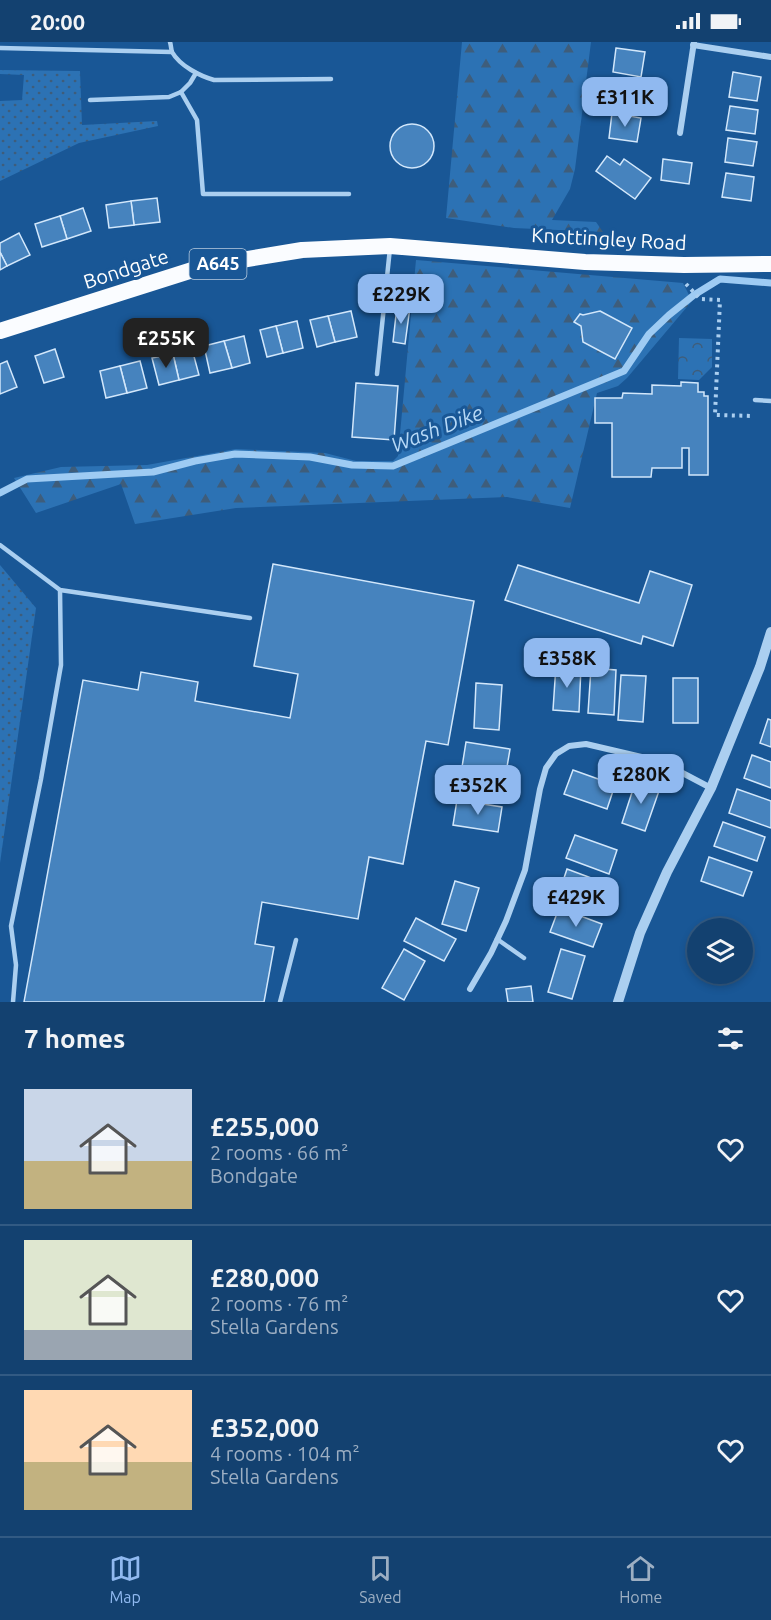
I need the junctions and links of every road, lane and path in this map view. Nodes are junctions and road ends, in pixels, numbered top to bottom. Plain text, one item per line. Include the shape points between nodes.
1 (64, 42) edge
2 (92, 42) edge
3 (170, 42) edge
4 (693, 44) edge
5 (0, 48) edge
6 (64, 50) junction
7 (92, 50) junction
8 (172, 52) junction
9 (771, 57) edge
10 (196, 73) junction
11 (331, 79) dead end
12 (182, 92) junction
13 (90, 100) dead end
14 (680, 133) dead end
15 (349, 194) dead end
16 (390, 246) junction
17 (445, 250) joint
18 (771, 264) edge
19 (681, 278) dead end
20 (0, 331) edge
21 (377, 374) dead end
22 (755, 400) dead end
23 (771, 401) edge
24 (754, 416) dead end
25 (0, 545) edge
26 (60, 590) junction
27 (250, 618) dead end
28 (771, 632) edge
29 (711, 788) junction
30 (497, 939) junction
31 (297, 940) dead end
32 (524, 958) dead end
33 (470, 989) dead end
34 (13, 1002) edge
35 (280, 1002) edge
36 (618, 1002) edge

1 - 6 lane
2 - 7 lane
3 - 8 lane
4 - 9 street
4 - 14 street
5 - 6 lane
6 - 7 lane
7 - 8 lane
8 - 10 lane
10 - 11 lane via 214,80
10 - 12 lane
12 - 13 lane via 169,97
12 - 15 lane via 196,120 203,194
16 - 17 highway, Bondgate / A645
16 - 20 highway, Bondgate / A645 via 302,250 205,266
16 - 21 lane
17 - 18 highway, Knottingley Road / A645 via 585,262
19 - 24 path via 700,299 720,300 715,414
22 - 23 lane
25 - 26 lane
26 - 27 lane
26 - 34 lane via 61,665 11,926 16,965
28 - 29 street
29 - 30 street via 650,759 586,744 569,746 556,754 546,768 540,789 525,870
29 - 36 street via 640,933
30 - 32 lane
30 - 33 street
31 - 35 lane

